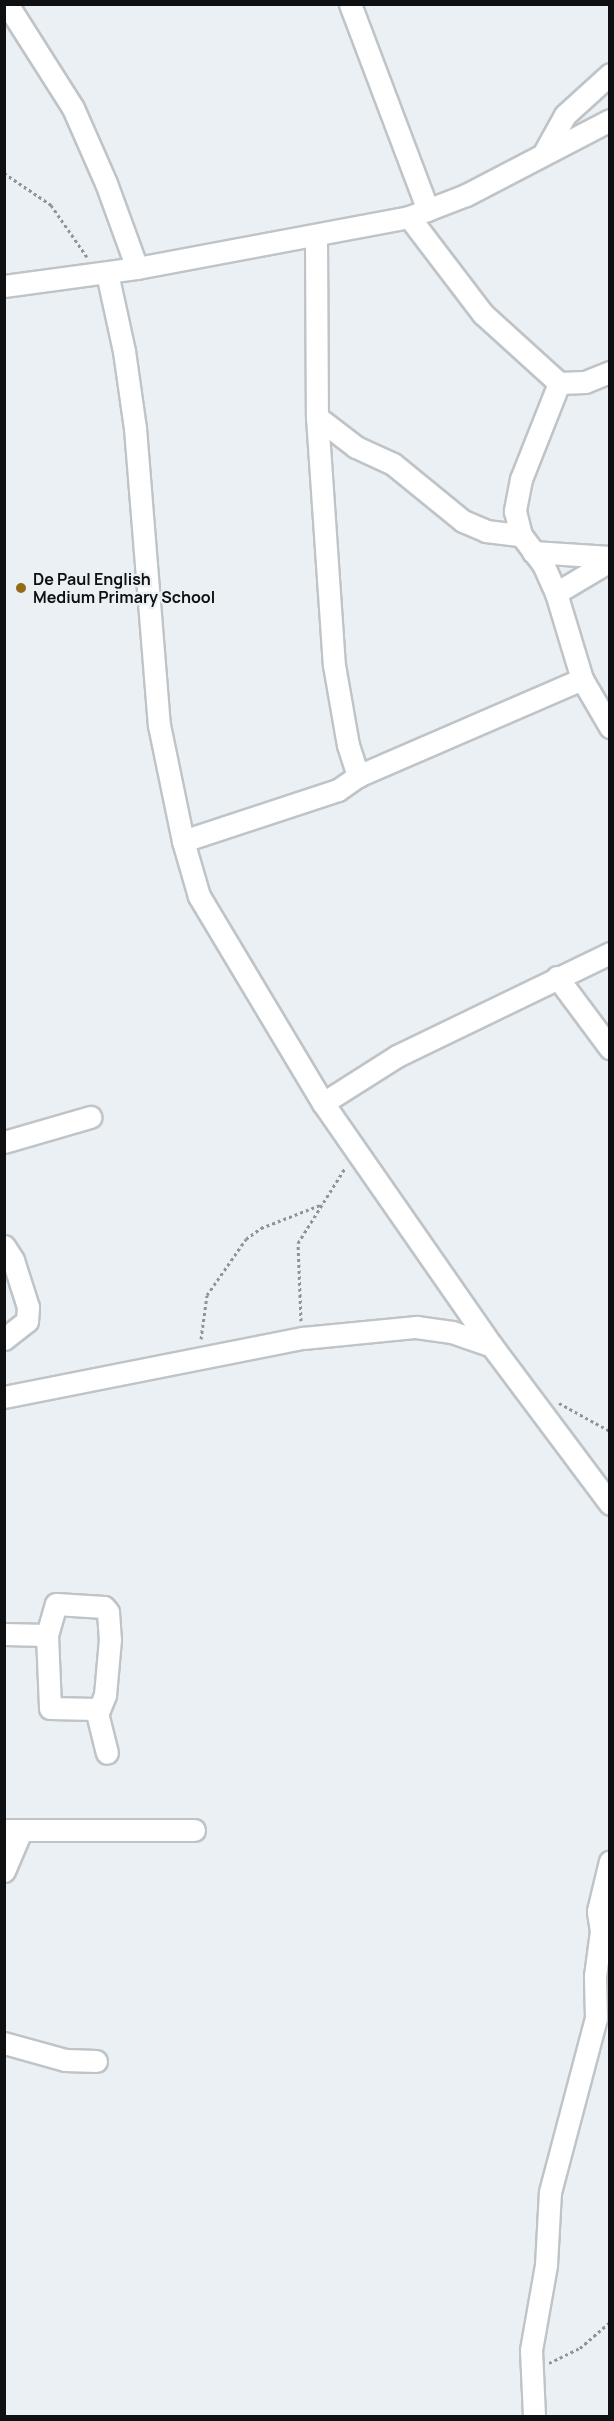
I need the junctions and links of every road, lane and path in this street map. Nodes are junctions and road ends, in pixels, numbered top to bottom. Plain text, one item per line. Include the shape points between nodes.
1 (7, 4) edge
2 (350, 4) edge
3 (609, 74) edge
4 (609, 120) edge
5 (545, 151) junction
6 (4, 173) edge
7 (418, 214) junction
8 (316, 237) junction
9 (137, 268) junction
10 (102, 273) junction
11 (4, 286) edge
12 (609, 372) edge
13 (559, 383) junction
14 (317, 417) junction
15 (527, 543) junction
16 (609, 559) edge
17 (556, 593) junction
18 (582, 679) junction
19 (609, 727) edge
20 (358, 776) junction
21 (183, 841) junction
22 (609, 953) edge
23 (557, 977) junction
24 (609, 1048) edge
25 (323, 1103) junction
26 (90, 1117) dead end
27 (4, 1142) edge
28 (353, 1148) junction
29 (323, 1204) junction
30 (4, 1246) edge
31 (4, 1338) edge
32 (303, 1338) junction
33 (492, 1346) junction
34 (192, 1360) junction
35 (4, 1397) edge
36 (554, 1401) dead end
37 (609, 1431) edge
38 (609, 1504) edge
39 (4, 1634) edge
40 (47, 1635) junction
41 (98, 1712) junction
42 (107, 1752) dead end
43 (13, 1830) edge
44 (194, 1830) dead end
45 (609, 1861) edge
46 (4, 1871) edge
47 (4, 2043) edge
48 (96, 2061) dead end
49 (609, 2322) edge
50 (531, 2376) junction
51 (534, 2416) edge

1 - 9 street via 73,108
2 - 7 street
3 - 5 street via 565,115
4 - 5 street
5 - 7 street via 484,186
6 - 10 path via 51,205
7 - 8 street
7 - 13 street via 483,314
8 - 9 street
8 - 14 street
9 - 10 street
10 - 11 street
10 - 21 street via 124,351 135,428 159,725
12 - 13 street via 585,382
13 - 15 street via 521,479 515,511
14 - 15 street via 356,447 393,464 463,521
14 - 20 street via 334,665
15 - 16 street
15 - 17 street
16 - 17 street
17 - 18 street
18 - 19 street
18 - 20 street
20 - 21 street via 338,790 309,801
21 - 25 street via 200,896 214,923
22 - 23 street
23 - 24 street
23 - 25 street via 397,1056
25 - 28 street
26 - 27 street
28 - 29 path
28 - 33 street
29 - 32 path via 298,1244
29 - 34 path via 261,1228 237,1250 207,1295 201,1337
30 - 31 street via 13,1260 28,1307 27,1321
32 - 33 street via 416,1327 474,1337
32 - 34 street
33 - 38 street
34 - 35 street
36 - 37 path
39 - 40 street
40 - 41 street via 50,1708 94,1708
40 - 41 street via 56,1604 89,1604 108,1612 105,1695
41 - 42 street
43 - 44 street
43 - 46 street
45 - 50 street via 597,1911 602,1931 595,1976 596,2018 550,2192 546,2265 532,2332
47 - 48 street via 65,2060
49 - 50 path via 580,2348
50 - 51 street

